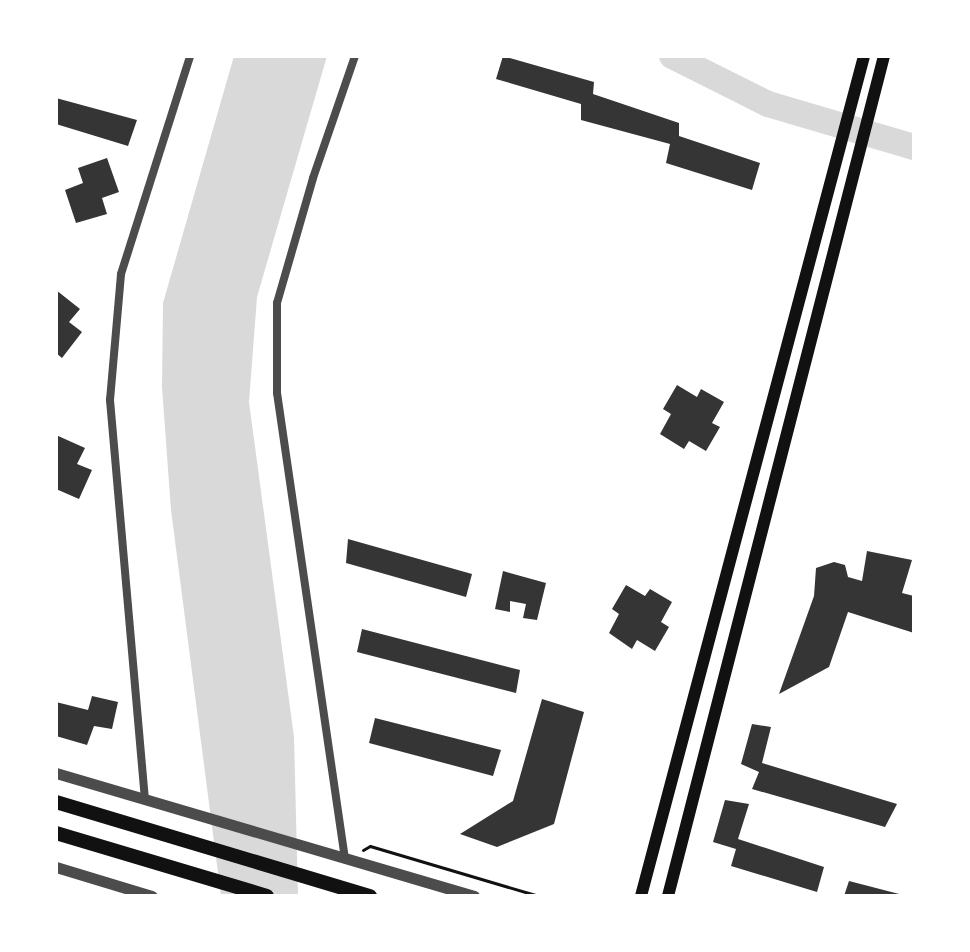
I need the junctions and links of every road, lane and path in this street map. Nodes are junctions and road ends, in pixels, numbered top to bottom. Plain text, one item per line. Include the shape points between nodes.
1 (190, 56) edge
2 (355, 56) edge
3 (864, 56) edge
4 (884, 56) edge
5 (56, 773) edge
6 (145, 800) junction
7 (56, 802) edge
8 (56, 833) edge
9 (345, 859) junction
10 (56, 867) edge
11 (150, 896) edge
12 (267, 896) edge
13 (370, 896) edge
14 (474, 896) edge
15 (539, 896) edge
16 (641, 896) edge
17 (668, 896) edge

1 - 6 street via 121,274 110,400
2 - 9 street via 277,303 277,393
3 - 16 main road
4 - 17 main road
5 - 6 street
6 - 9 street
7 - 13 highway
8 - 12 highway
9 - 14 street
9 - 15 path via 370,846
10 - 11 street

